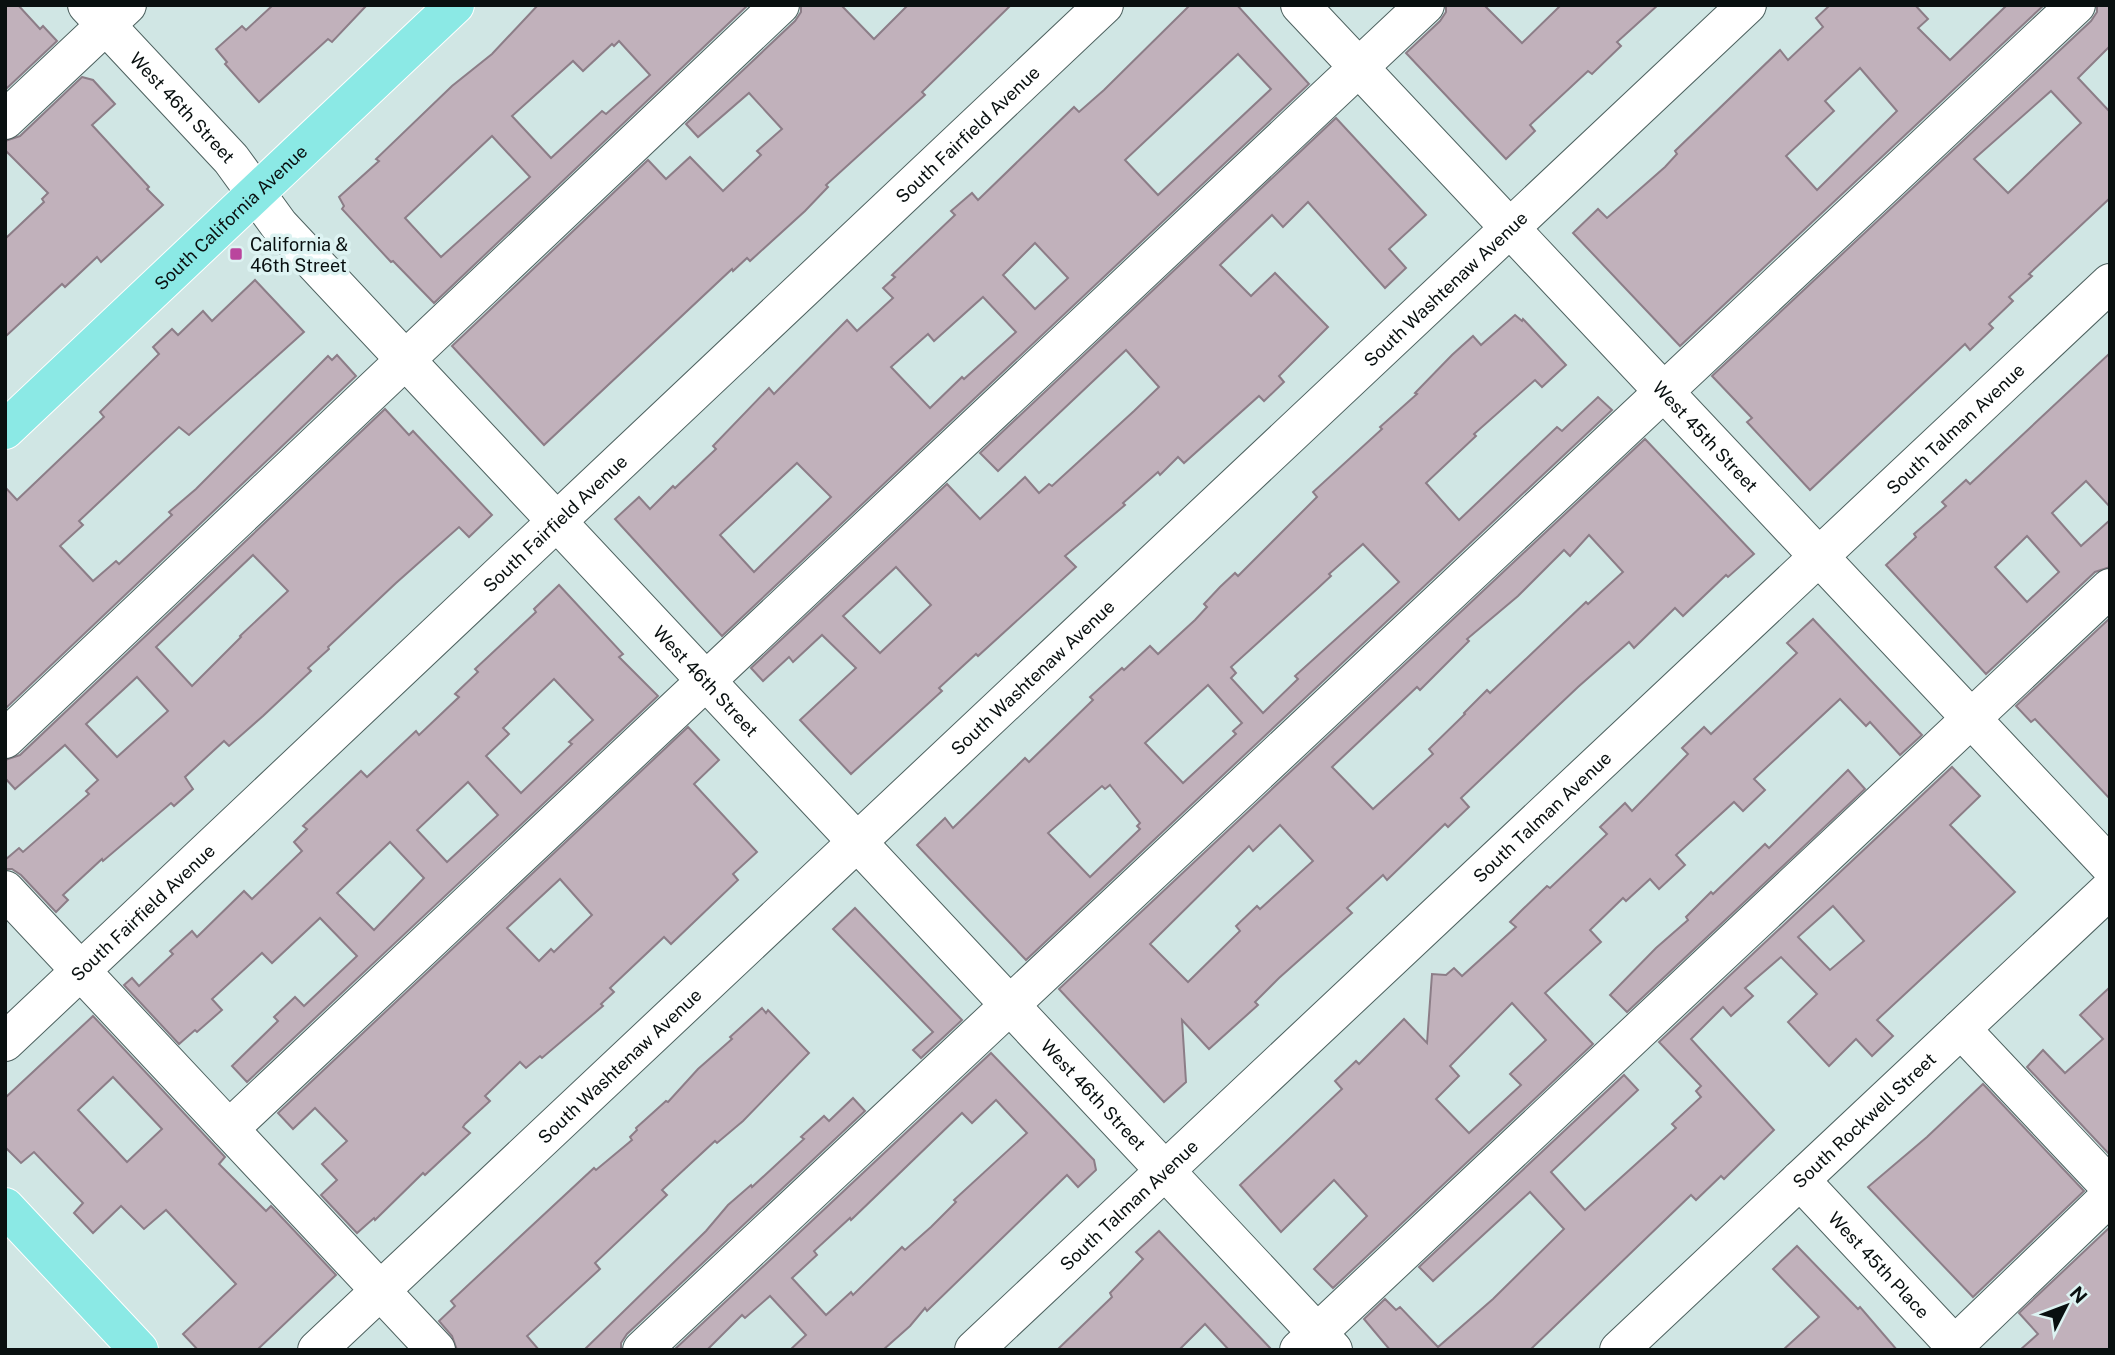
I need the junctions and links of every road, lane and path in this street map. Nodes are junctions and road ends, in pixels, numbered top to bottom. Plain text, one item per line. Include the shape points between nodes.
1 (455, 5) edge
2 (780, 5) edge
3 (1104, 5) edge
4 (1300, 5) edge
5 (1425, 5) edge
6 (1747, 5) edge
7 (2076, 5) edge
8 (107, 12) edge
9 (1359, 68) junction
10 (5, 120) edge
11 (257, 193) junction
12 (1510, 228) junction
13 (2110, 283) edge
14 (406, 359) junction
15 (1664, 392) junction
16 (5, 430) edge
17 (557, 521) junction
18 (1818, 556) junction
19 (2110, 588) edge
20 (706, 680) junction
21 (1970, 718) junction
22 (5, 739) edge
23 (858, 842) junction
24 (2110, 866) edge
25 (2110, 889) edge
26 (5, 890) edge
27 (80, 971) junction
28 (1010, 1005) junction
29 (1961, 1028) junction
30 (5, 1042) edge
31 (229, 1129) junction
32 (1165, 1170) junction
33 (1800, 1180) junction
34 (2110, 1187) edge
35 (2110, 1196) edge
36 (5, 1207) edge
37 (380, 1291) junction
38 (1316, 1344) edge
39 (1638, 1344) edge
40 (1957, 1347) edge
41 (139, 1350) edge
42 (317, 1350) edge
43 (436, 1350) edge
44 (642, 1350) edge
45 (974, 1350) edge

1 - 11 main road, South California Avenue
2 - 14 street
3 - 17 street, South Fairfield Avenue
4 - 9 street, West 45th Street
5 - 9 street
6 - 12 street, South Washtenaw Avenue
7 - 15 street
8 - 10 street
8 - 11 street, West 46th Street
9 - 12 street, West 45th Street
9 - 20 street
11 - 14 street, West 46th Street via 279,225
11 - 16 main road, South California Avenue
12 - 15 street, West 45th Street
12 - 23 street, South Washtenaw Avenue
13 - 18 street, South Talman Avenue
14 - 17 street, West 46th Street
14 - 22 street
15 - 18 street, West 45th Street
15 - 28 street
17 - 20 street, West 46th Street
17 - 27 street, South Fairfield Avenue
18 - 21 street, West 45th Street
18 - 32 street, South Talman Avenue
19 - 21 street
20 - 23 street, West 46th Street
20 - 31 street
21 - 24 street, West 45th Street
21 - 38 street
23 - 28 street, West 46th Street
23 - 37 street, South Washtenaw Avenue
25 - 29 street, South Rockwell Street
26 - 27 street
27 - 30 street, South Fairfield Avenue
27 - 31 street
28 - 32 street, West 46th Street
28 - 44 street
29 - 33 street, South Rockwell Street
29 - 34 street
31 - 37 street
32 - 38 street, West 46th Street
32 - 45 street, South Talman Avenue
33 - 39 street, South Rockwell Street
33 - 40 street, West 45th Place
35 - 40 street
36 - 41 main road
37 - 42 street, South Washtenaw Avenue
37 - 43 street

